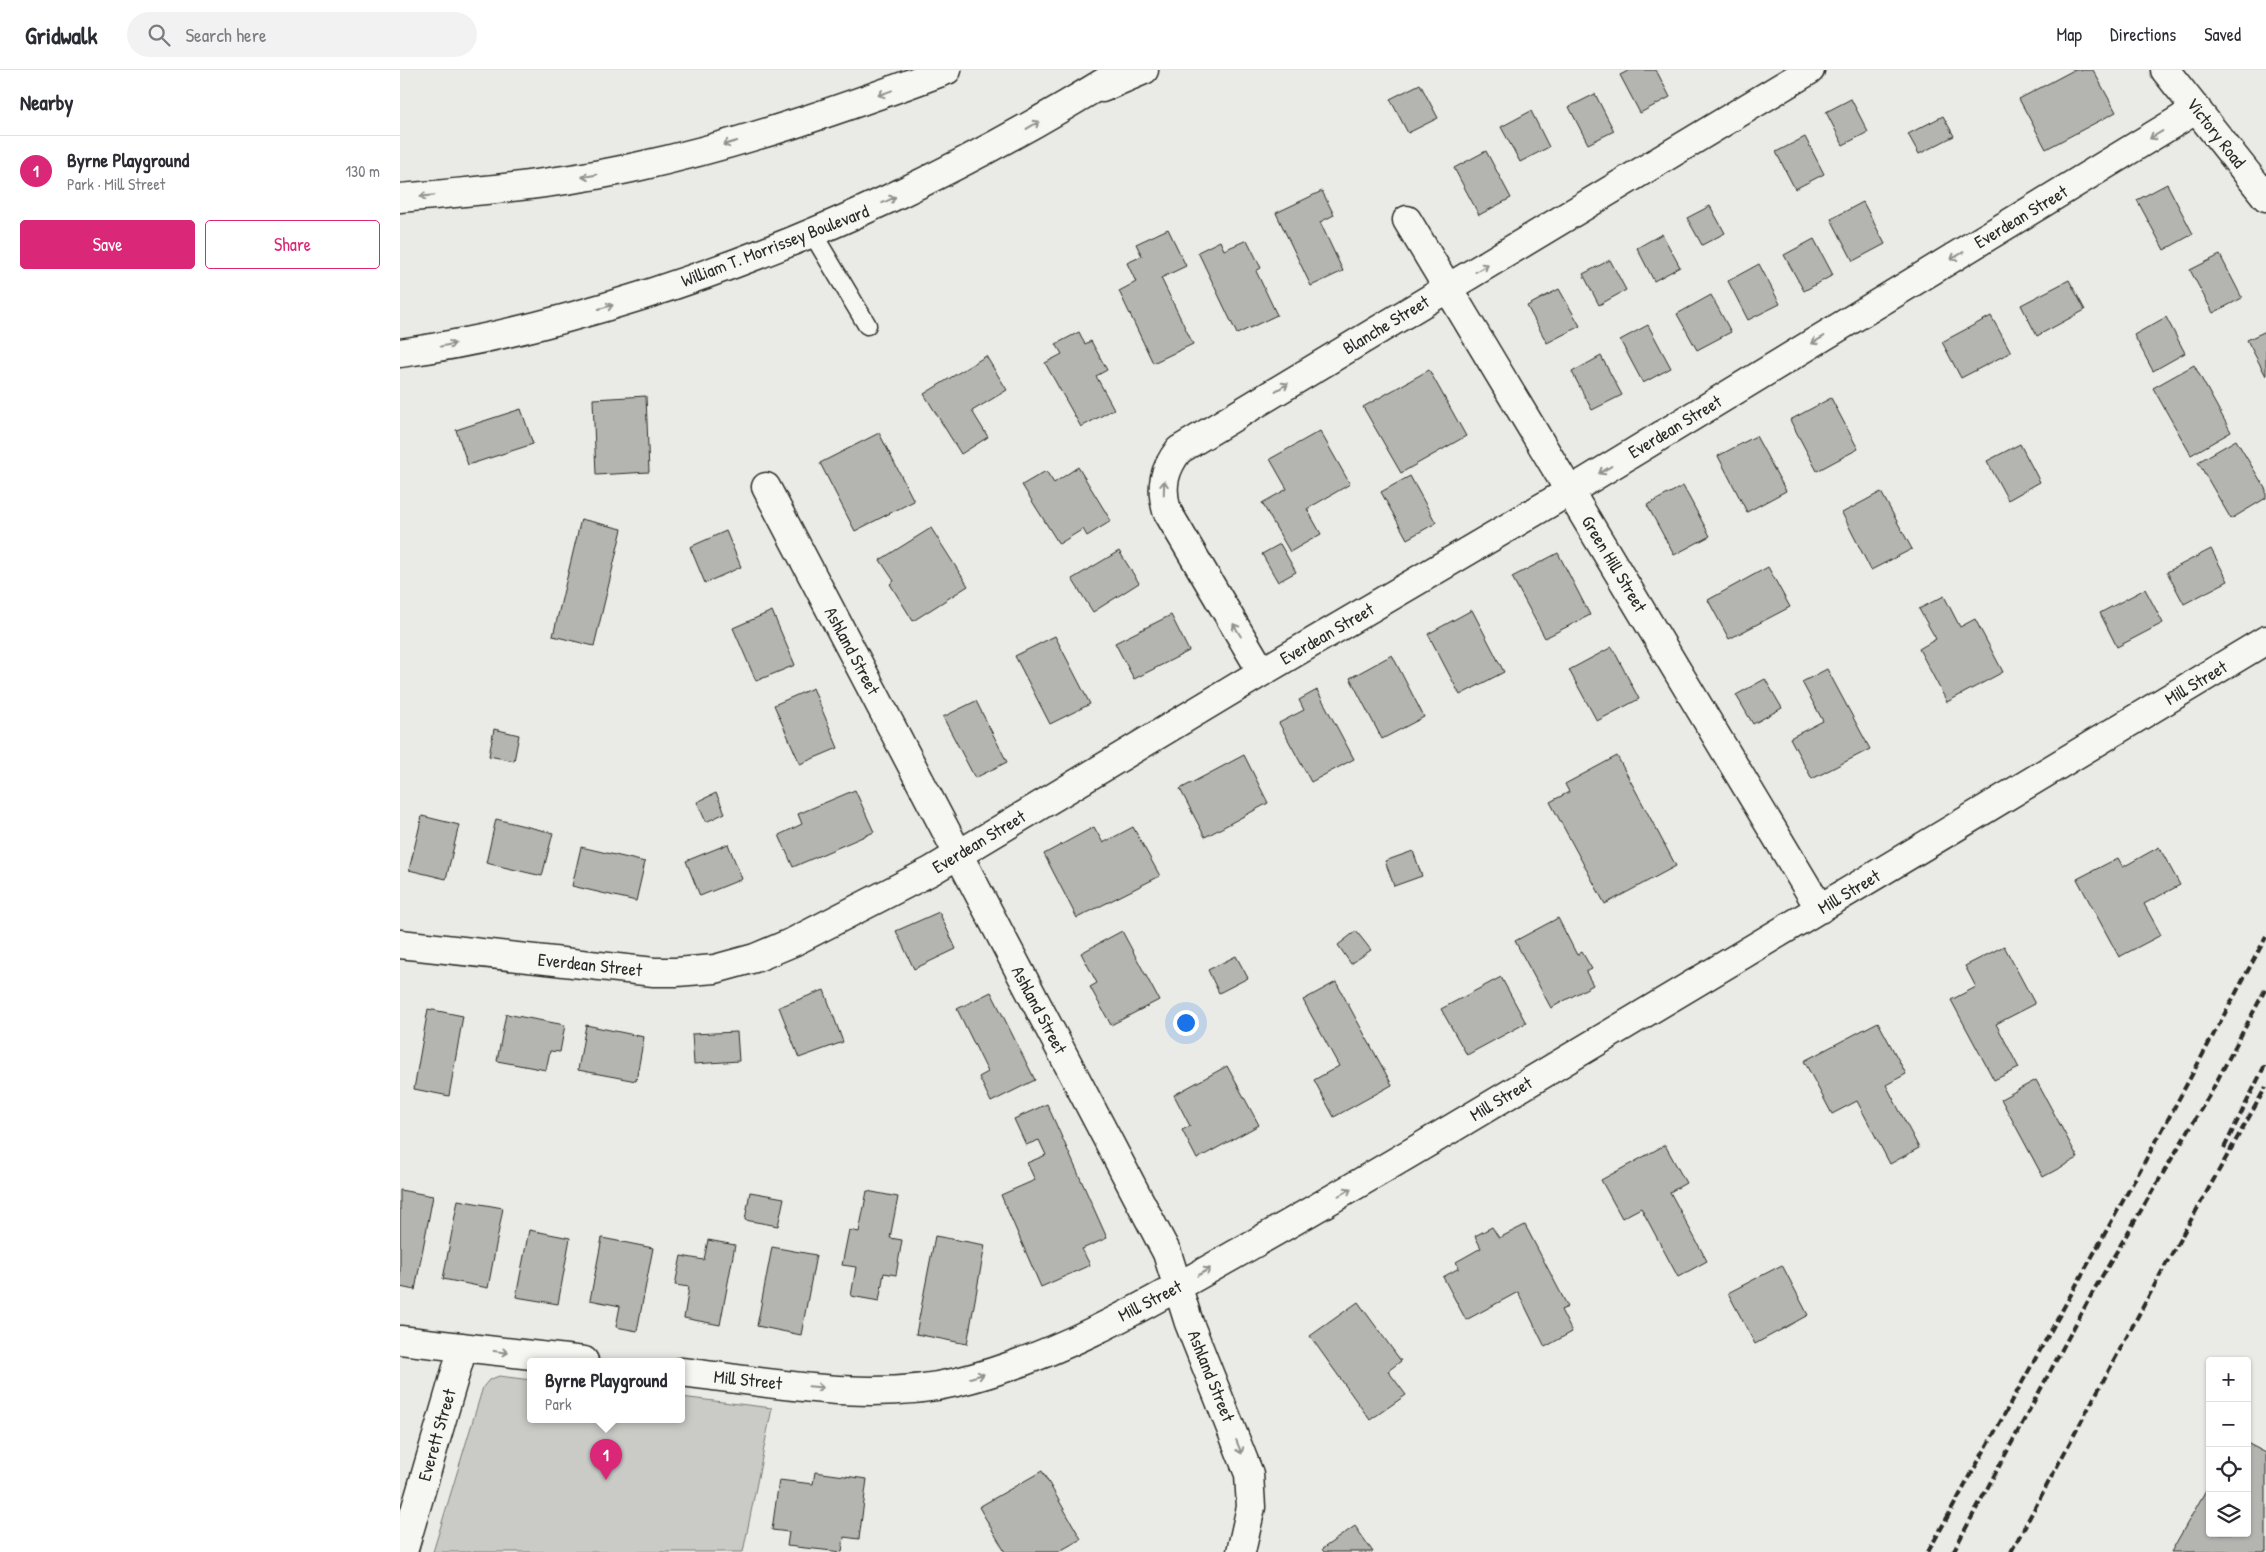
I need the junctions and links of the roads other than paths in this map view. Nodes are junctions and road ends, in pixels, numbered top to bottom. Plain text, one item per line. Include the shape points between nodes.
1 (947, 70) edge
2 (1124, 70) edge
3 (1144, 70) edge
4 (1810, 70) edge
5 (2165, 70) edge
6 (1082, 96) junction
7 (2197, 109) junction
8 (2266, 197) edge
9 (400, 198) edge
10 (1407, 220) dead end
11 (813, 234) junction
12 (1448, 288) junction
13 (867, 326) dead end
14 (400, 353) edge
15 (766, 487) dead end
16 (1570, 491) junction
17 (2266, 640) edge
18 (1262, 672) junction
19 (958, 855) junction
20 (1820, 909) junction
21 (400, 944) edge
22 (1179, 1287) junction
23 (400, 1340) edge
24 (463, 1347) junction
25 (558, 1358) edge
26 (685, 1372) edge
27 (403, 1552) edge
28 (1241, 1552) edge

1 -> 9 street via 783,127 637,167 537,184
2 - 6 street, William T. Morrissey Boulevard
3 - 6 street
12 -> 4 street, Blanche Street
5 - 7 street, Victory Road
11 -> 6 street, William T. Morrissey Boulevard via 967,162
7 - 8 street, Victory Road
7 -> 16 street, Everdean Street
10 - 12 street, Green Hill Street
11 - 13 lane
14 -> 11 street, William T. Morrissey Boulevard via 576,316 706,274
12 - 16 street, Green Hill Street
18 -> 12 street, Blanche Street via 1169,516 1163,489 1166,469 1187,444
15 - 19 street, Ashland Street
16 - 18 street, Everdean Street
16 - 20 street, Green Hill Street
17 - 20 street, Mill Street
18 - 19 street, Everdean Street
19 - 21 street, Everdean Street via 787,945 715,969 654,972
19 - 22 street, Ashland Street via 1167,1253
22 -> 20 street, Mill Street via 1383,1170
26 -> 22 street, Mill Street via 846,1389 895,1390 940,1386 1030,1360
22 -> 28 street, Ashland Street via 1189,1323 1249,1474 1251,1507
23 - 24 street
24 -> 25 street
24 - 27 street, Everett Street

